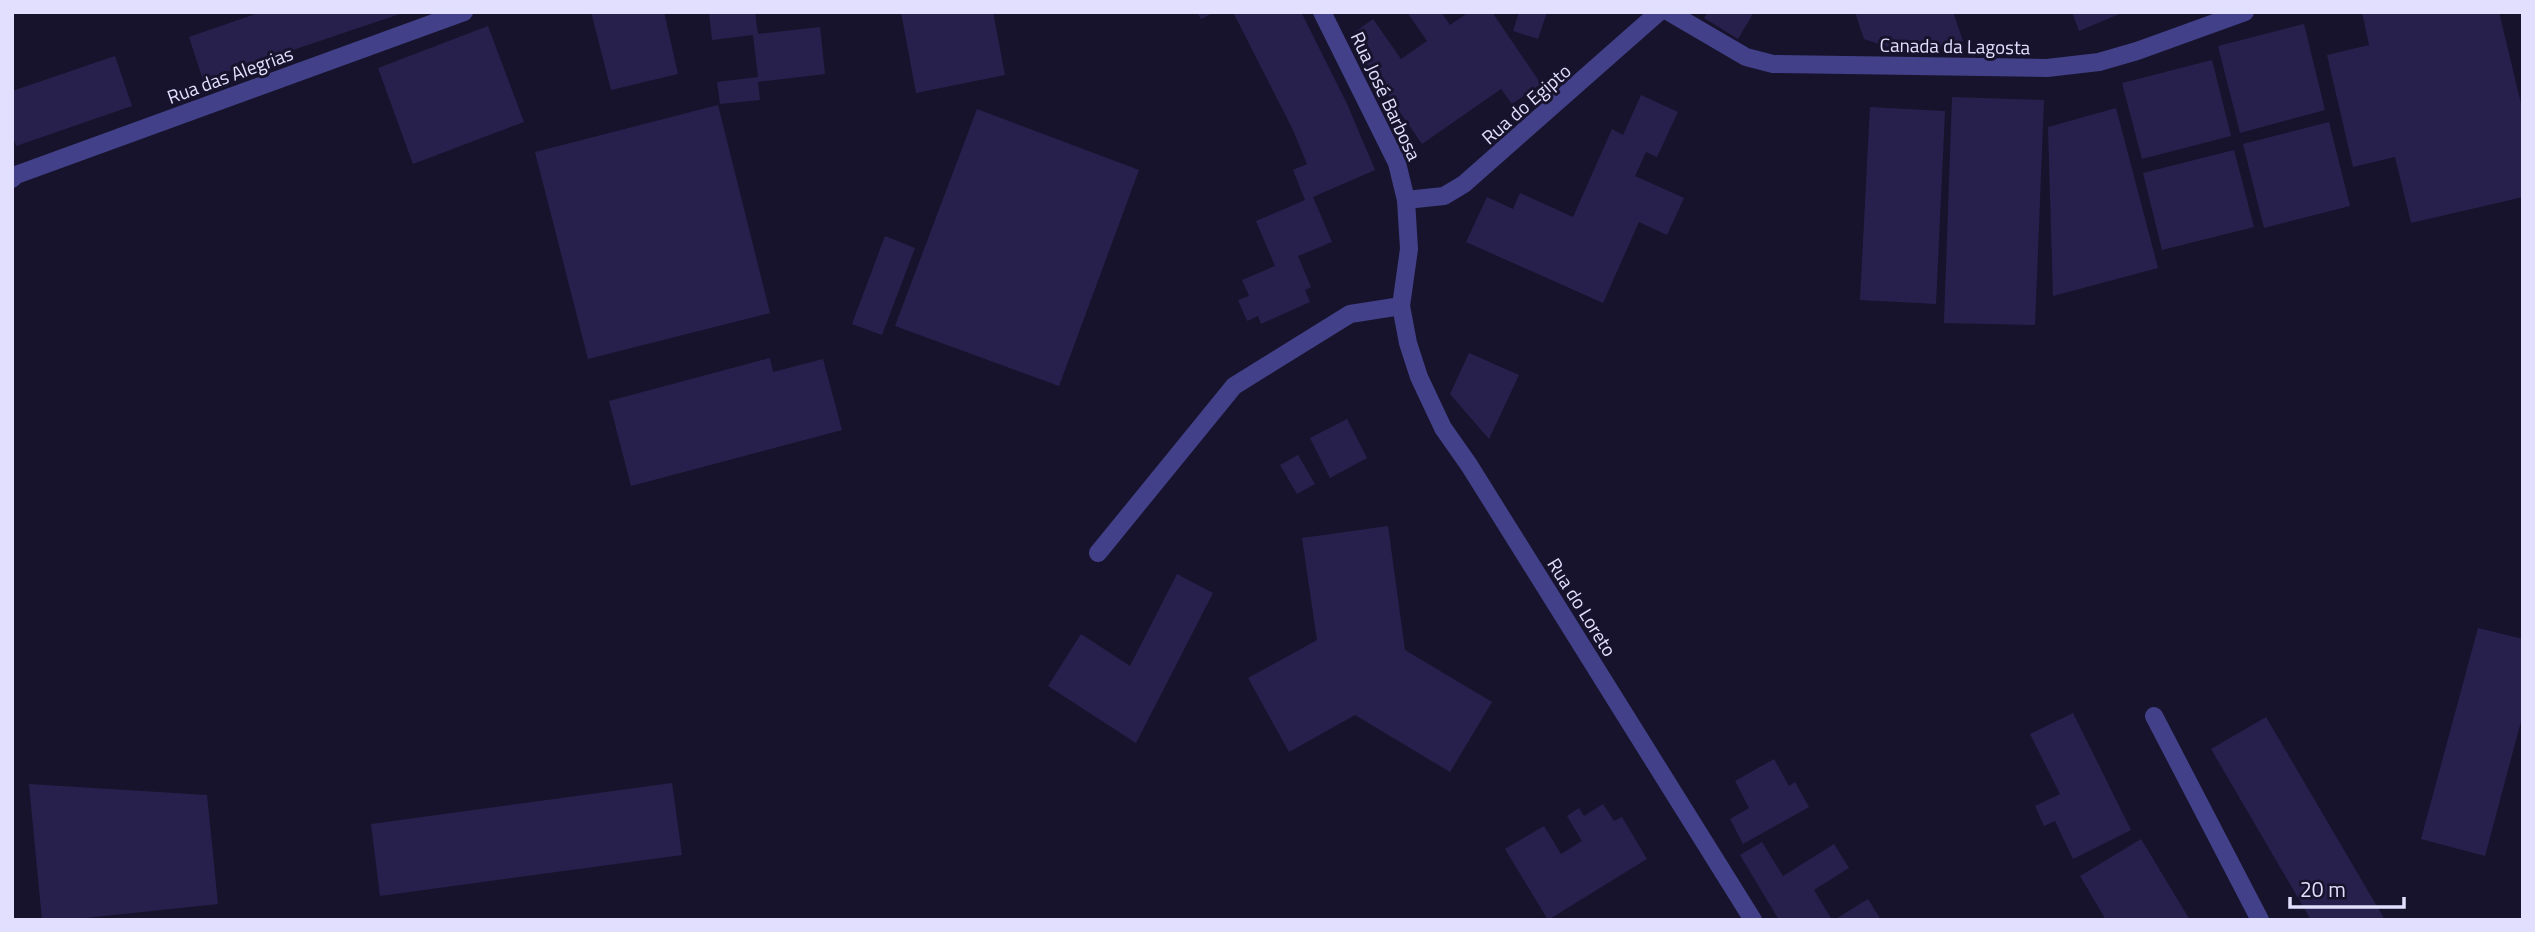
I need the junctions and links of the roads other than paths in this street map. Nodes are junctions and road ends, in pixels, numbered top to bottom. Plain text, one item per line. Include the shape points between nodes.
1 (464, 12) edge
2 (1322, 12) edge
3 (1659, 12) edge
4 (1669, 12) edge
5 (2245, 12) edge
6 (12, 179) edge
7 (1406, 200) junction
8 (1401, 306) junction
9 (1098, 554) dead end
10 (2154, 716) dead end
11 (1753, 920) edge
12 (2260, 920) edge

1 - 6 street, Rua das Alegrias
2 - 7 street, Rua José Barbosa via 1397,163
3 - 7 street, Rua do Egipto via 1464,184 1444,196
4 - 5 street, Canada da Lagosta via 1746,57 1773,64 2047,68 2124,55
7 - 8 street, Rua José Barbosa via 1409,249
8 - 9 street via 1350,314 1234,386
8 - 11 street, Rua do Loreto via 1419,377 1443,428
10 - 12 street

